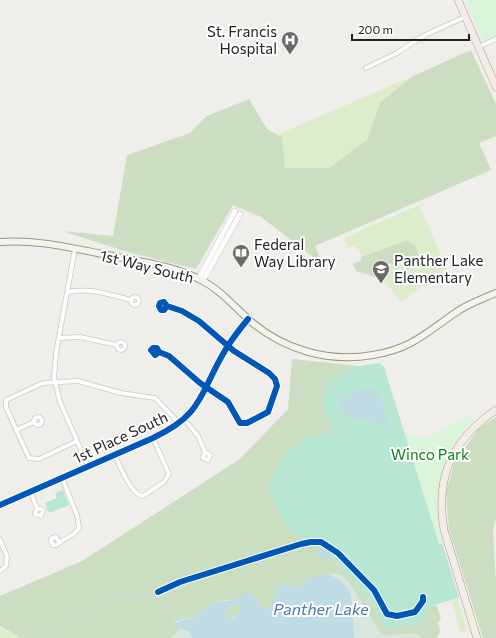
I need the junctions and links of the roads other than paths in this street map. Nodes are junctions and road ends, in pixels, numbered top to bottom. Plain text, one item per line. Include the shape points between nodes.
1 (458, 0) edge
2 (465, 17) junction
3 (496, 40) edge
4 (478, 47) junction
5 (366, 68) dead end
6 (496, 87) edge
7 (238, 212) dead end
8 (0, 242) edge
9 (75, 249) junction
10 (201, 280) junction
11 (68, 292) junction
12 (496, 293) edge
13 (131, 300) dead end
14 (167, 306) dead end
15 (248, 319) junction
16 (59, 338) junction
17 (117, 345) dead end
18 (228, 346) junction
19 (159, 352) dead end
20 (55, 382) junction
21 (207, 389) junction
22 (496, 410) edge
23 (184, 419) junction
24 (34, 422) dead end
25 (179, 423) junction
26 (16, 430) junction
27 (153, 438) junction
28 (77, 441) junction
29 (205, 452) dead end
30 (115, 455) junction
31 (88, 466) junction
32 (62, 478) junction
33 (31, 493) junction
34 (0, 505) edge
35 (37, 508) dead end
36 (0, 540) edge
37 (59, 542) dead end
38 (0, 571) edge
39 (477, 638) edge

1 - 2 main road
2 - 4 main road
2 - 5 street via 425,35 397,53
3 - 4 street
4 - 6 main road
7 - 10 street
8 - 9 main road, 1st Way South via 36,242
9 - 10 main road, 1st Way South via 138,261
9 - 11 street
10 - 15 main road, 1st Way South via 224,296
11 - 13 street via 95,291
11 - 16 street
12 - 15 main road, 1st Way South via 461,309 412,343 373,355 325,356 302,350 280,341
14 - 18 street via 195,318
15 - 18 street, 1st Place South
16 - 17 street via 80,337
16 - 20 street via 54,367
18 - 21 street, 1st Place South
18 - 21 street via 274,377 277,386 272,403 266,414 242,423 228,402
19 - 21 street via 166,353
20 - 25 street via 82,382 121,393 152,396 161,402
20 - 26 street via 37,385 6,400
20 - 28 street via 60,402
21 - 23 street, 1st Place South via 197,406
22 - 39 main road via 473,426 461,441 448,467 442,492 441,512 444,530
23 - 25 street, 1st Place South
23 - 29 street via 198,436
24 - 26 street
25 - 27 street, 1st Place South
26 - 28 street via 32,460
27 - 30 street, 1st Place South
27 - 30 street via 169,474 164,482 143,496 139,496 132,488
28 - 31 street
30 - 31 street, 1st Place South
31 - 32 street, 1st Place South
32 - 33 street, 1st Place South
32 - 37 street via 77,515 79,528 72,536
33 - 34 street, 1st Place South
33 - 35 street
36 - 38 street via 7,562

